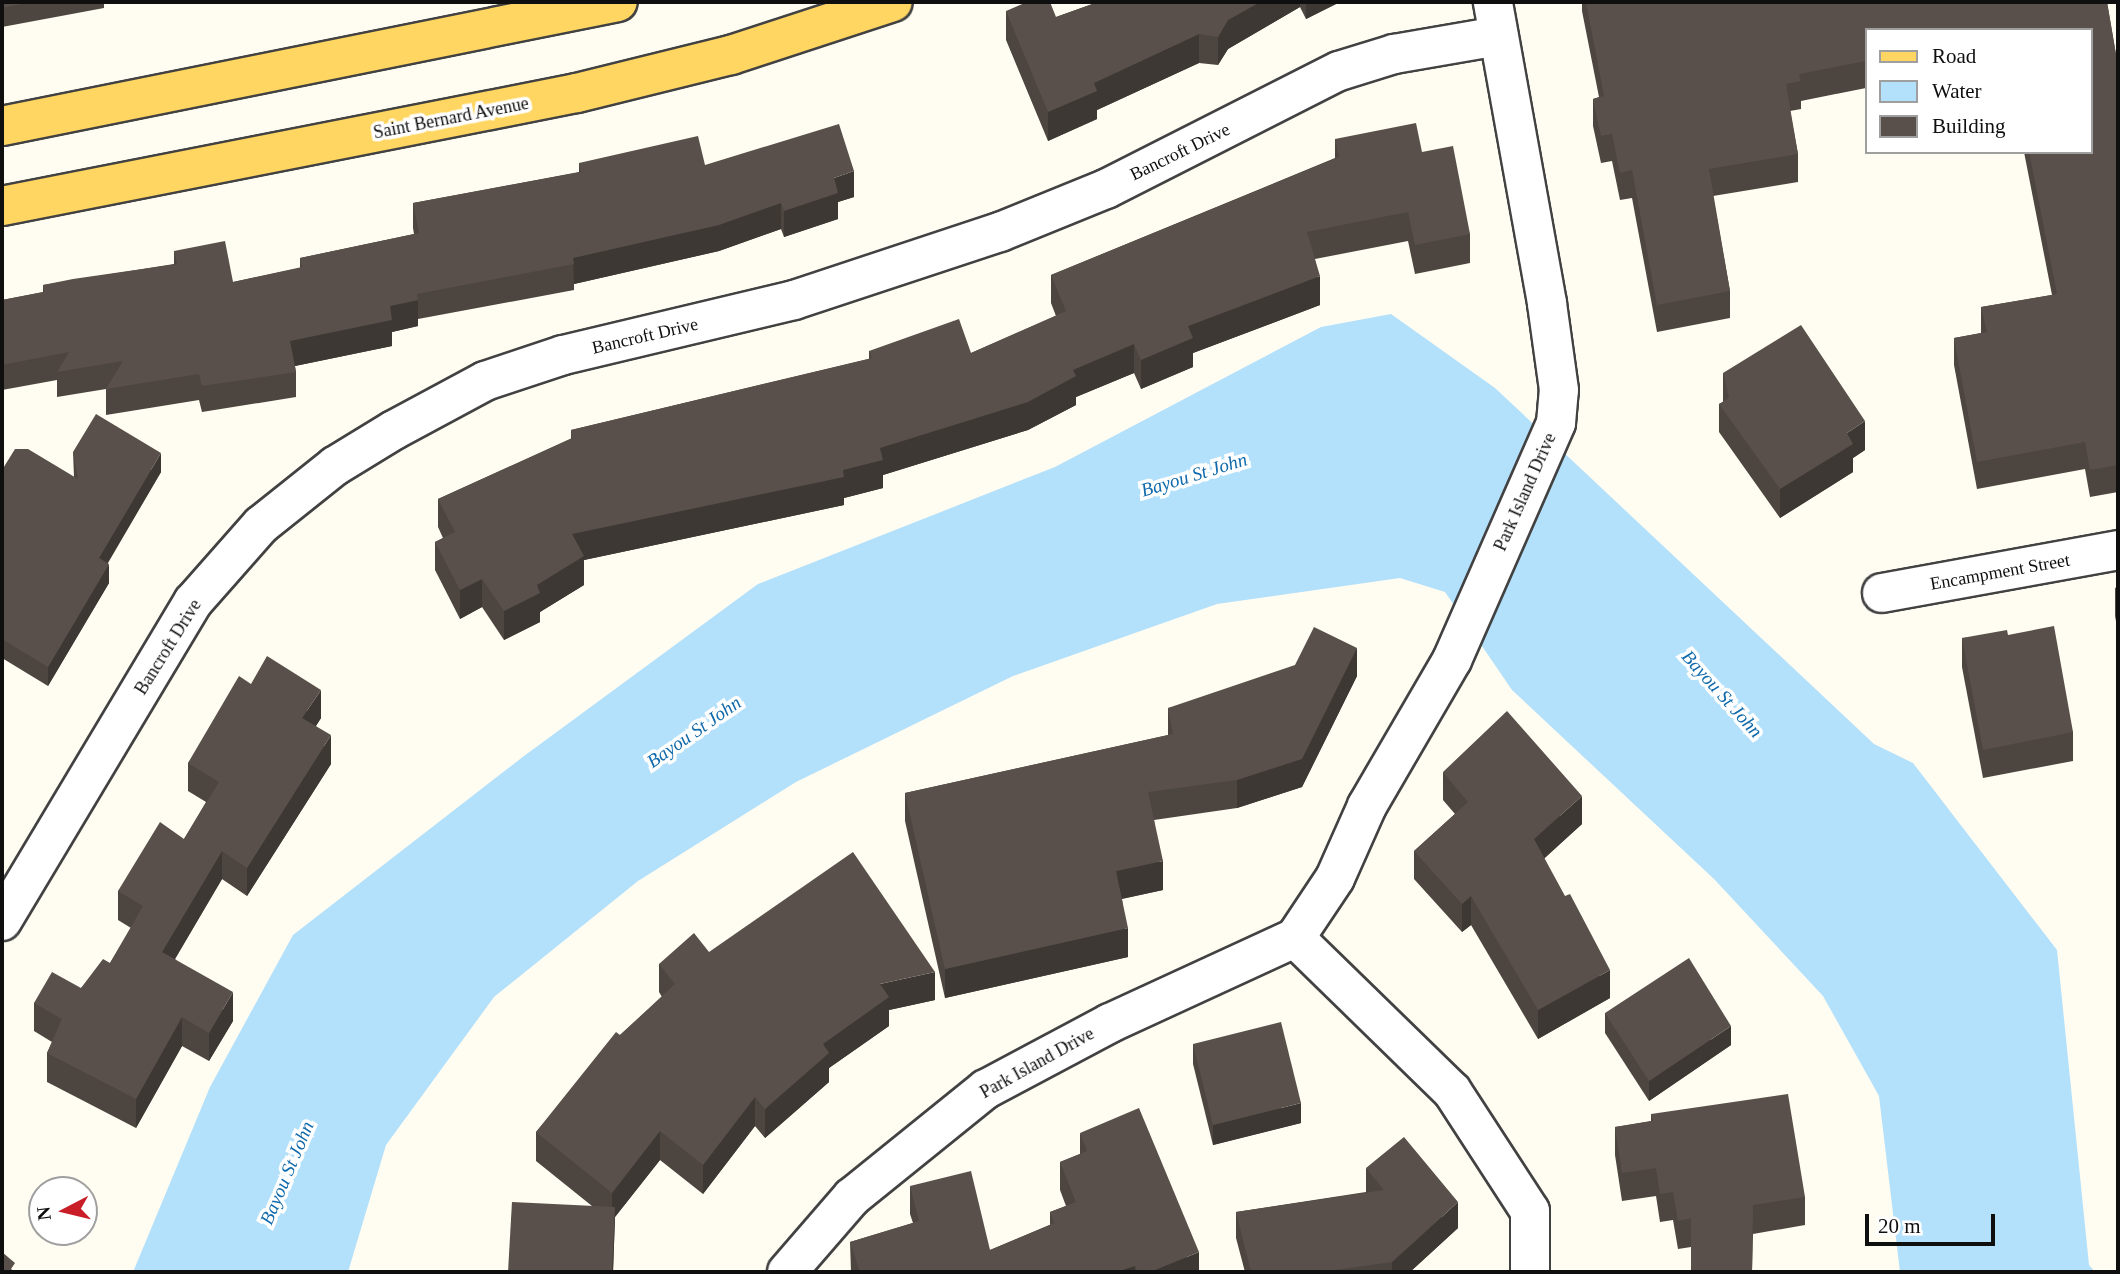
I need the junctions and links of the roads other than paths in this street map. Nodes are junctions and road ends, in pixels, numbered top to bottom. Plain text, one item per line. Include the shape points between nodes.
1 (618, 2) edge
2 (893, 2) edge
3 (1496, 19) edge
4 (2, 126) edge
5 (2, 206) edge
6 (2118, 550) edge
7 (1882, 593) dead end
8 (2, 921) edge
9 (1295, 938) junction
10 (788, 1272) edge
11 (1530, 1272) edge

1 - 4 main road
2 - 5 main road, Saint Bernard Avenue via 731,55 577,93
3 - 8 street, Bancroft Drive via 1339,71 1106,189 1000,232 794,300 563,355 485,381 382,438 261,525 193,602
3 - 9 street, Park Island Drive via 1547,303 1559,390 1556,423 1452,660 1367,806 1335,878
6 - 7 street, Encampment Street
9 - 10 street, Park Island Drive via 985,1089 852,1197
9 - 11 street via 1452,1091 1530,1211

